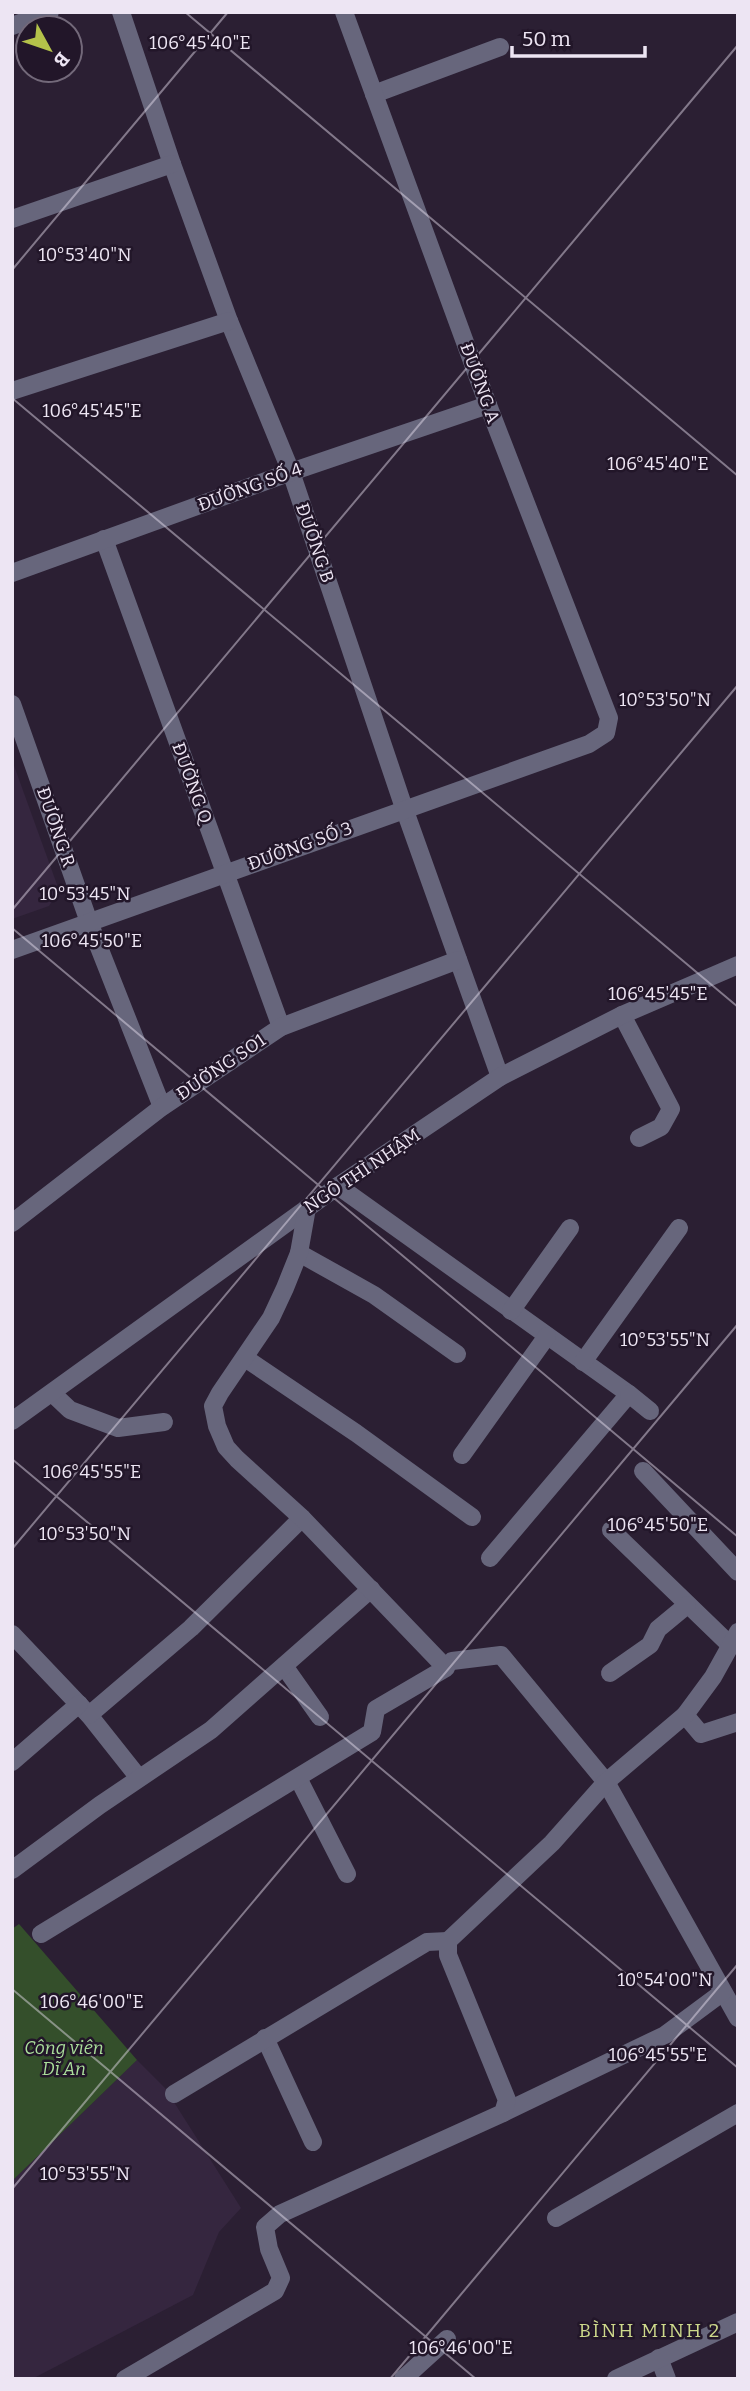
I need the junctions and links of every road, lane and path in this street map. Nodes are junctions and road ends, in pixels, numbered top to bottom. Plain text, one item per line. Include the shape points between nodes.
1 (50, 12) edge
2 (121, 12) edge
3 (344, 12) edge
4 (12, 26) edge
5 (500, 47) dead end
6 (374, 94) junction
7 (172, 164) junction
8 (12, 219) edge
9 (229, 321) junction
10 (12, 390) edge
11 (488, 405) junction
12 (291, 472) junction
13 (104, 539) junction
14 (12, 573) edge
15 (12, 704) edge
16 (589, 744) joint
17 (404, 808) junction
18 (224, 873) junction
19 (89, 922) junction
20 (12, 950) edge
21 (457, 960) junction
22 (738, 965) edge
23 (622, 1014) junction
24 (281, 1027) junction
25 (500, 1077) junction
26 (162, 1107) junction
27 (639, 1138) dead end
28 (338, 1186) junction
29 (307, 1208) junction
30 (12, 1223) edge
31 (570, 1228) dead end
32 (679, 1228) dead end
33 (299, 1254) junction
34 (512, 1311) junction
35 (547, 1336) junction
36 (457, 1354) dead end
37 (245, 1358) junction
38 (583, 1362) junction
39 (52, 1393) junction
40 (629, 1394) junction
41 (650, 1411) dead end
42 (12, 1421) edge
43 (164, 1422) dead end
44 (462, 1455) dead end
45 (643, 1471) dead end
46 (472, 1517) dead end
47 (302, 1518) junction
48 (611, 1530) dead end
49 (490, 1558) dead end
50 (738, 1572) edge
51 (371, 1589) junction
52 (687, 1605) junction
53 (12, 1634) edge
54 (734, 1638) edge
55 (452, 1661) dead end
56 (284, 1666) junction
57 (610, 1673) dead end
58 (84, 1709) junction
59 (685, 1715) junction
60 (320, 1717) dead end
61 (738, 1722) edge
62 (12, 1762) edge
63 (298, 1778) junction
64 (139, 1779) junction
65 (606, 1782) junction
66 (12, 1870) edge
67 (347, 1874) dead end
68 (41, 1934) dead end
69 (448, 1941) junction
70 (723, 1992) junction
71 (738, 2018) edge
72 (265, 2038) junction
73 (174, 2094) dead end
74 (503, 2113) junction
75 (738, 2113) edge
76 (313, 2142) dead end
77 (556, 2218) dead end
78 (738, 2322) edge
79 (447, 2339) dead end
80 (659, 2358) junction
81 (125, 2379) edge
82 (403, 2379) edge
83 (616, 2379) edge
84 (667, 2379) edge

1 - 4 street
2 - 7 street, ĐƯỜNG B
3 - 6 street, ĐƯỜNG A
5 - 6 street
6 - 11 street, ĐƯỜNG A
7 - 8 street
7 - 9 street, ĐƯỜNG B
9 - 10 street
9 - 12 street, ĐƯỜNG B
11 - 12 street, ĐƯỜNG SỐ 4
11 - 16 street, ĐƯỜNG A via 609,718 606,733
12 - 13 street, ĐƯỜNG SỐ 4
12 - 17 street, ĐƯỜNG B
13 - 14 street, ĐƯỜNG SỐ 4
13 - 18 street, ĐƯỜNG Q
15 - 19 street, ĐƯỜNG R
16 - 17 street, ĐƯỜNG SỐ 3
17 - 18 street, ĐƯỜNG SỐ 3
17 - 21 street, ĐƯỜNG B
18 - 19 street, ĐƯỜNG SỐ 3
18 - 24 street, ĐƯỜNG Q
19 - 20 street, ĐƯỜNG SỐ 3
19 - 26 street, ĐƯỜNG R
21 - 24 street, ĐƯỜNG SO1
21 - 25 street, ĐƯỜNG B
22 - 23 street, NGÔ THÌ NHẬM
23 - 25 street, NGÔ THÌ NHẬM
23 - 27 street via 671,1109 661,1127
24 - 26 street, ĐƯỜNG SO1
25 - 28 street, NGÔ THÌ NHẬM
26 - 30 street, ĐƯỜNG SO1
28 - 29 street, NGÔ THÌ NHẬM
28 - 34 street
29 - 33 street
29 - 39 street, NGÔ THÌ NHẬM
31 - 34 street
32 - 38 street
33 - 36 street via 374,1295
33 - 37 street via 271,1318
34 - 35 street
35 - 38 street
35 - 44 street
37 - 46 street
37 - 47 street via 213,1406 218,1426 226,1447
38 - 40 street
39 - 42 street, NGÔ THÌ NHẬM
39 - 43 street via 70,1410 118,1428
40 - 41 street
40 - 49 street
45 - 50 street
47 - 51 street
47 - 58 street via 191,1628
48 - 52 street
51 - 56 street
51 - 63 street via 446,1668 376,1709 372,1732
52 - 54 street
52 - 57 street via 658,1629 650,1645
53 - 58 street
54 - 59 street
55 - 65 street via 501,1655
56 - 60 street
56 - 64 street via 211,1730
58 - 62 street
58 - 64 street
59 - 61 street via 701,1734
59 - 65 street
63 - 67 street
63 - 68 street
64 - 66 street
65 - 69 street via 552,1843
65 - 70 street
69 - 72 street via 427,1942
69 - 74 street via 448,1955 507,2100
70 - 71 street
70 - 74 street via 665,2035
72 - 73 street
72 - 76 street
74 - 81 street via 280,2214 265,2227 281,2278 275,2291
75 - 77 street
78 - 80 street
79 - 82 street
80 - 83 street
80 - 84 street

